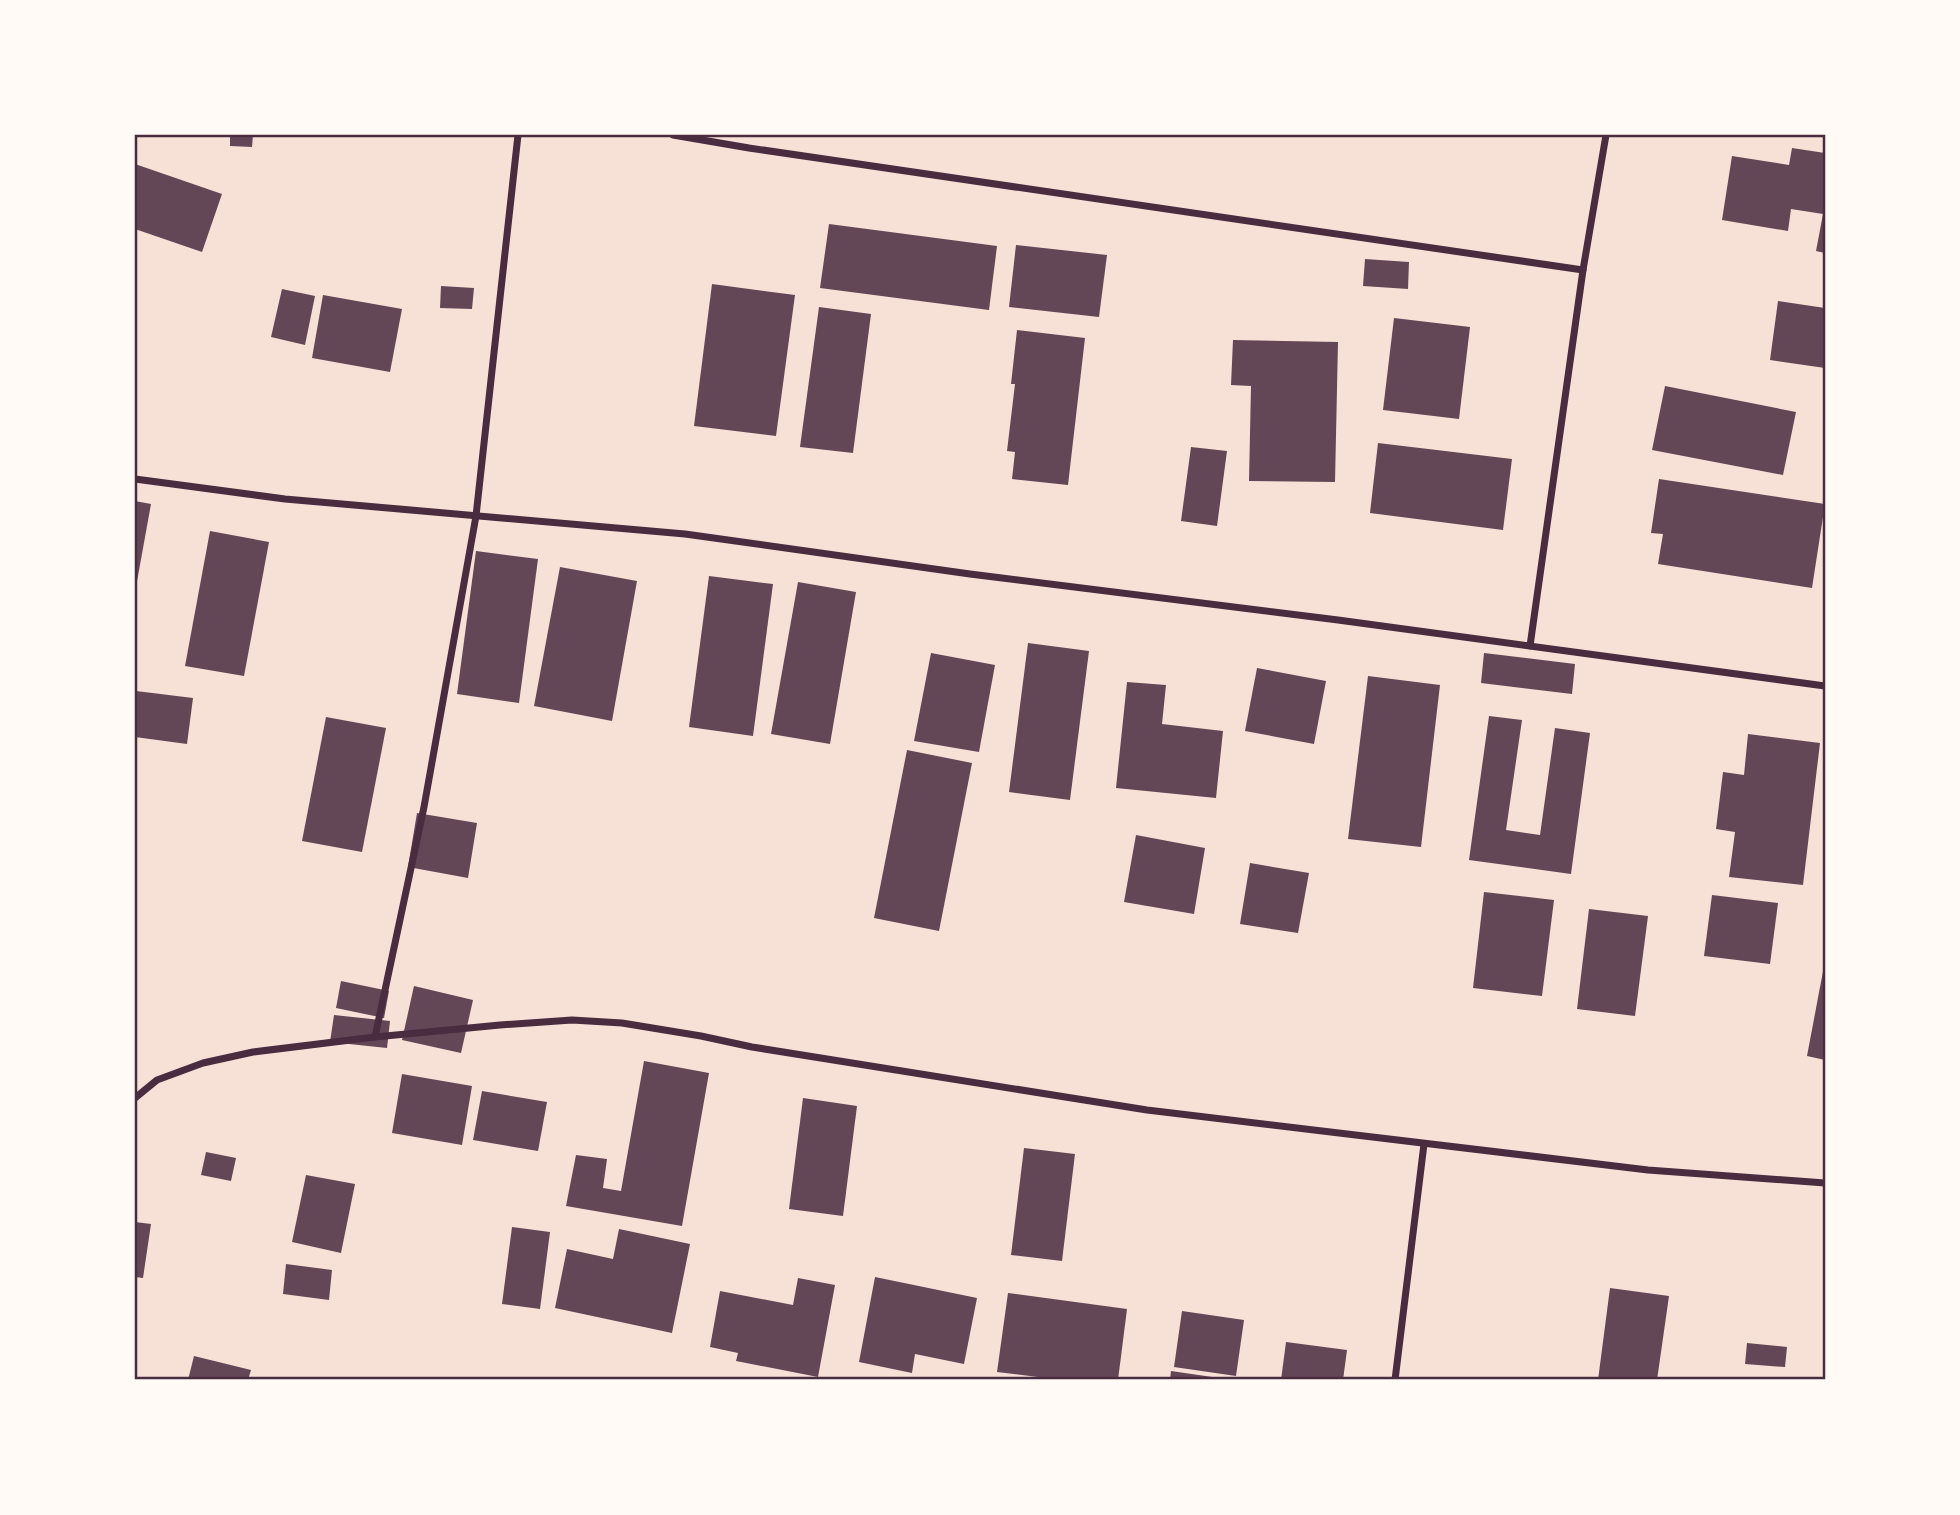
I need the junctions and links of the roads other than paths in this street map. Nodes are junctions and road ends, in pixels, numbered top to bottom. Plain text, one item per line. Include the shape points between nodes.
1 (518, 135) edge
2 (673, 135) edge
3 (1606, 135) edge
4 (1583, 271) junction
5 (135, 478) edge
6 (476, 516) junction
7 (1530, 646) junction
8 (1825, 686) edge
9 (375, 1037) junction
10 (135, 1098) edge
11 (1424, 1144) junction
12 (1825, 1183) edge
13 (1395, 1380) edge

1 - 6 street
2 - 4 street
3 - 4 street
4 - 7 street
5 - 6 street via 285,499
6 - 7 street via 685,534
6 - 9 street via 424,807
7 - 8 street
9 - 10 street via 203,1063 157,1080
9 - 11 street via 500,1024 622,1023 1147,1110
11 - 12 street via 1648,1170
11 - 13 street

